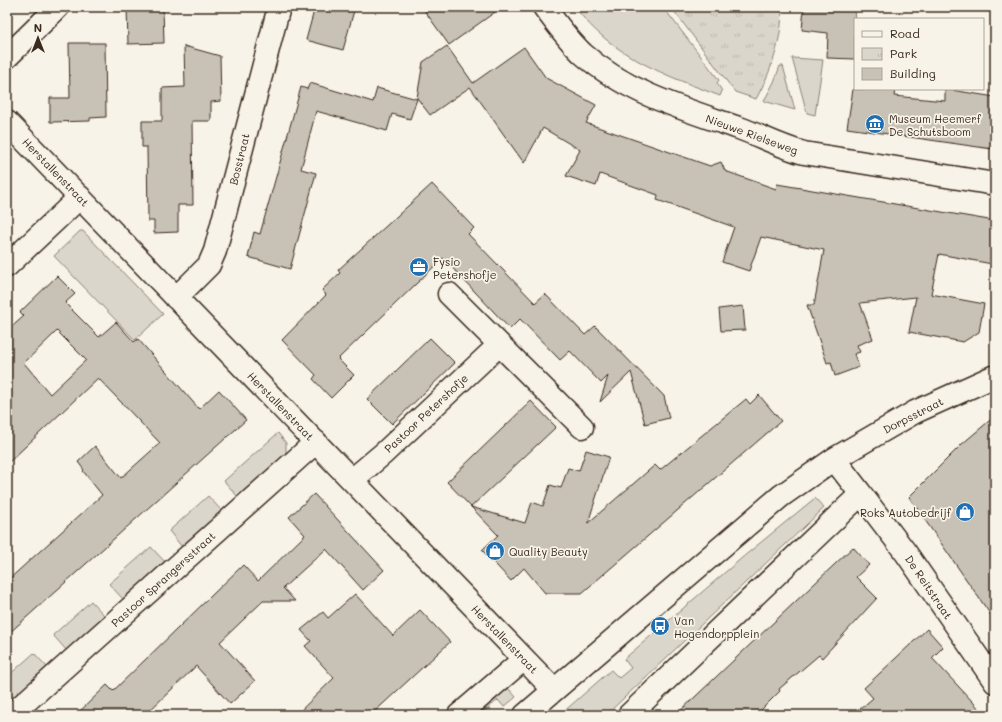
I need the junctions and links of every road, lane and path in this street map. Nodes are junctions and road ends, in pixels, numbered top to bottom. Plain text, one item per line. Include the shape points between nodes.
1 (58, 7) edge
2 (279, 7) edge
3 (544, 7) edge
4 (7, 57) edge
5 (7, 122) edge
6 (995, 184) edge
7 (80, 197) junction
8 (7, 266) edge
9 (449, 294) dead end
10 (176, 298) junction
11 (499, 345) junction
12 (995, 376) edge
13 (582, 427) dead end
14 (316, 442) junction
15 (834, 459) junction
16 (352, 480) junction
17 (861, 494) junction
18 (524, 659) junction
19 (995, 682) edge
20 (554, 690) junction
21 (11, 715) edge
22 (459, 715) edge
23 (525, 715) edge
24 (629, 715) edge

1 - 4 street
2 - 10 street, Bosstraat via 215,251 208,265
3 - 6 street, Nieuwe Rielseweg via 582,53 607,73 668,103 804,153
5 - 7 street, Herstallenstraat
7 - 8 street
7 - 10 street, Herstallenstraat
9 - 11 street
10 - 14 street, Herstallenstraat
11 - 13 street
11 - 16 street, Pastoor Petershofje
12 - 15 street, Dorpsstraat via 915,412
14 - 16 street, Herstallenstraat
14 - 21 street, Pastoor Sprangersstraat
15 - 17 street
15 - 20 street via 782,496
16 - 18 street, Herstallenstraat
17 - 19 street, De Reitstraat via 906,553
17 - 24 street
18 - 20 street, Herstallenstraat
18 - 22 street
20 - 23 street

